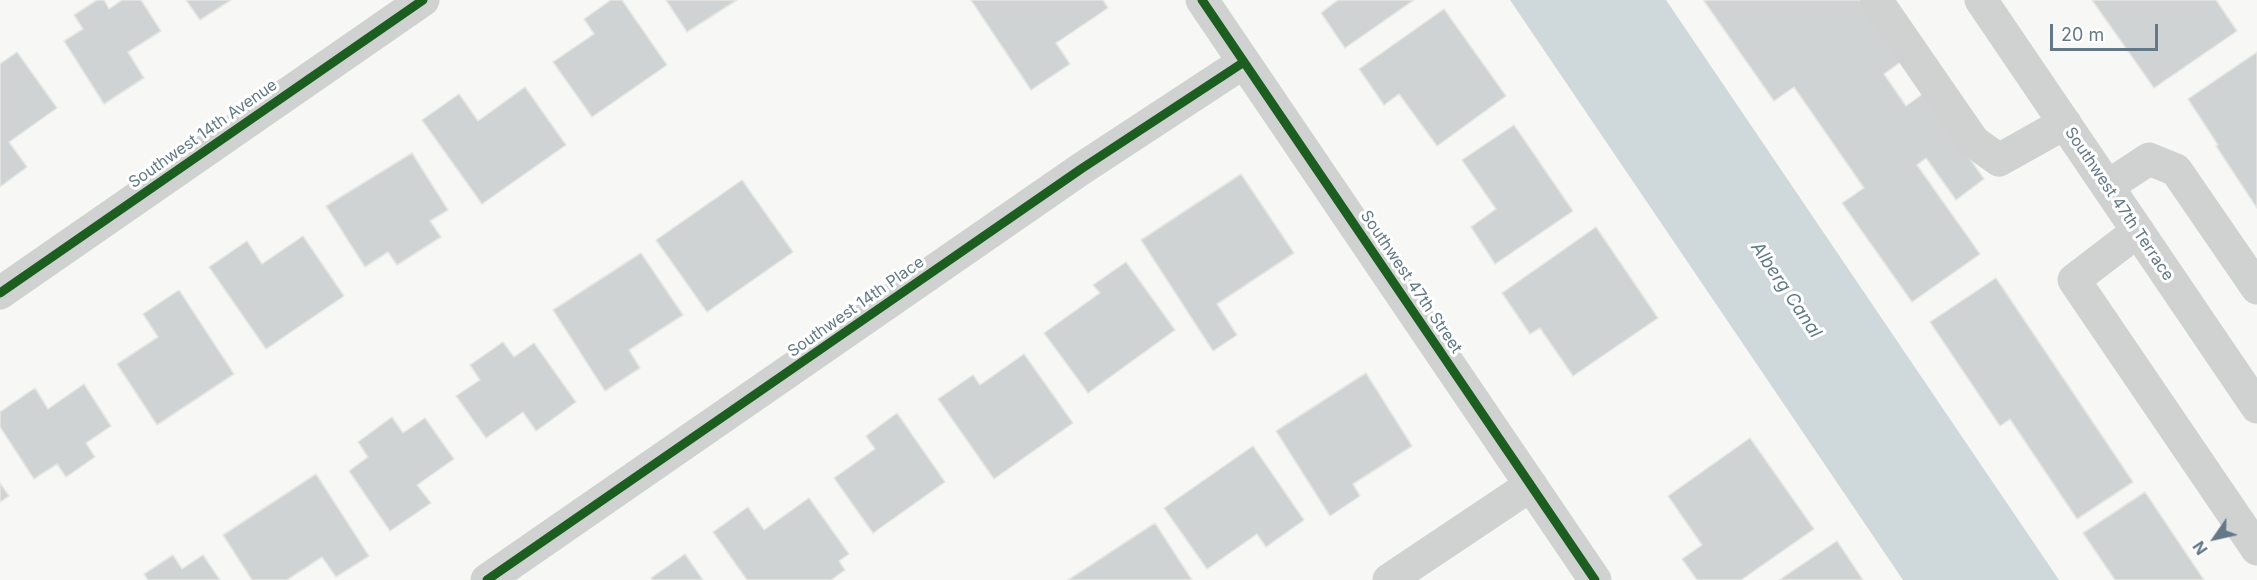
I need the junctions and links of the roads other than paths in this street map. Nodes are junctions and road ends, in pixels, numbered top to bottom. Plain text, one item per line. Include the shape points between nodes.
1 (423, 0) edge
2 (1202, 0) edge
3 (1876, 0) edge
4 (1981, 0) edge
5 (1244, 62) junction
6 (2065, 123) junction
7 (2108, 186) junction
8 (2138, 231) junction
9 (2257, 288) edge
10 (0, 293) edge
11 (2257, 407) edge
12 (1531, 485) junction
13 (2257, 549) edge
14 (487, 580) edge
15 (1389, 580) edge
16 (1595, 580) edge

1 - 10 street, Southwest 14th Avenue
2 - 5 street, Southwest 47th Street
3 - 6 street via 1974,142 1999,160
4 - 6 street, Southwest 47th Terrace
5 - 12 street, Southwest 47th Street
5 - 14 street, Southwest 14th Place via 1081,169
6 - 7 street, Southwest 47th Terrace
7 - 8 street, Southwest 47th Terrace
7 - 9 street via 2149,159 2176,170
8 - 11 street, Southwest 47th Terrace
8 - 13 street via 2074,280
12 - 15 street
12 - 16 street, Southwest 47th Street

